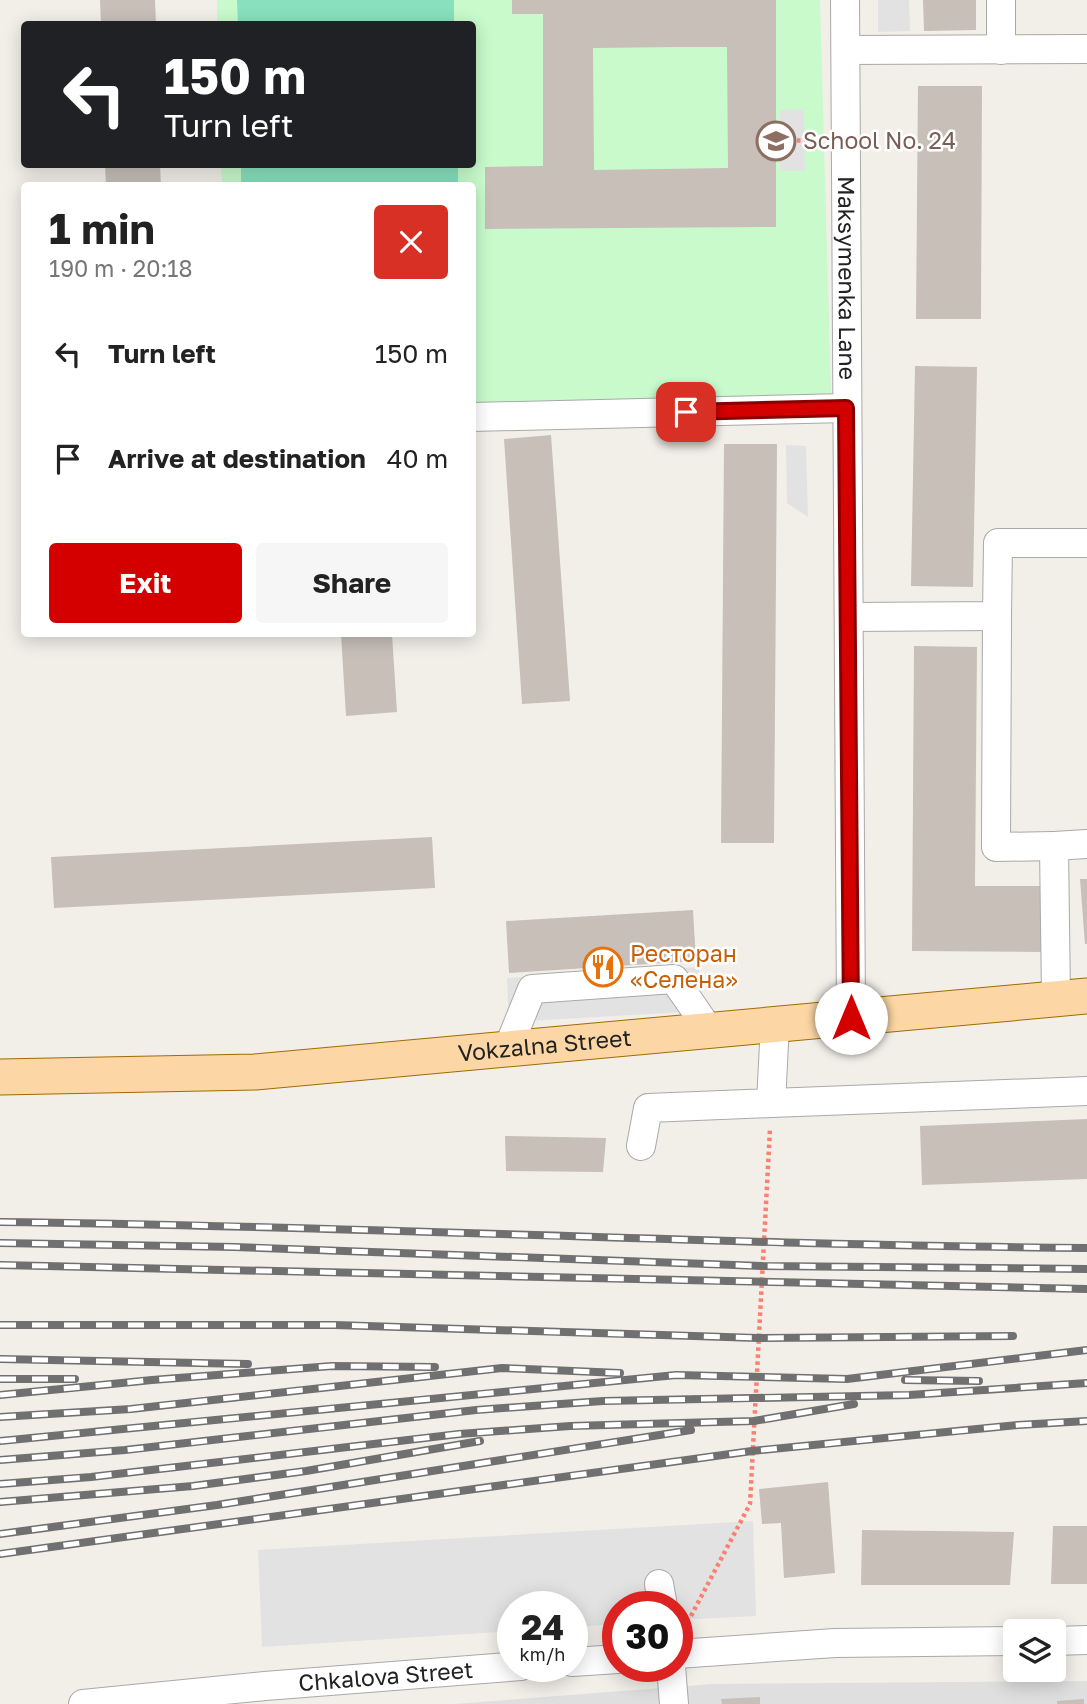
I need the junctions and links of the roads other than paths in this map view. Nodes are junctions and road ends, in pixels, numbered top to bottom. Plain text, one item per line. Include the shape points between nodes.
1 (845, 0) edge
2 (1001, 0) edge
3 (1087, 49) edge
4 (845, 50) junction
5 (1001, 50) junction
6 (846, 408) junction
7 (476, 417) edge
8 (1087, 544) edge
9 (997, 616) junction
10 (849, 617) junction
11 (1087, 844) edge
12 (1055, 846) junction
13 (1071, 997) edge
14 (851, 1018) junction
15 (775, 1024) junction
16 (709, 1030) junction
17 (508, 1048) junction
18 (0, 1077) edge
19 (1087, 1091) edge
20 (771, 1103) junction
21 (641, 1146) dead end
22 (1087, 1640) edge
23 (1003, 1641) edge
24 (1066, 1641) edge
25 (693, 1653) edge
26 (497, 1668) edge
27 (672, 1682) edge
28 (83, 1704) edge
29 (674, 1704) edge

1 - 4 street, Maksymenka Lane
2 - 5 street
3 - 5 street
4 - 5 street
4 - 6 street, Maksymenka Lane
6 - 7 street
6 - 10 street, Maksymenka Lane
8 - 9 street via 998,543
9 - 10 street
9 - 12 street via 996,847
10 - 14 street, Maksymenka Lane
11 - 12 street
12 - 13 street
13 - 14 main road, Vokzalna Street
14 - 15 main road, Vokzalna Street
15 - 16 main road, Vokzalna Street
15 - 20 street
16 - 17 main road, Vokzalna Street
16 - 17 street via 674,979 531,989
17 - 18 main road, Vokzalna Street via 255,1072
19 - 20 street
20 - 21 street via 648,1108
22 - 24 street
23 - 25 street via 835,1643
26 - 28 street, Chkalova Street
27 - 29 street

